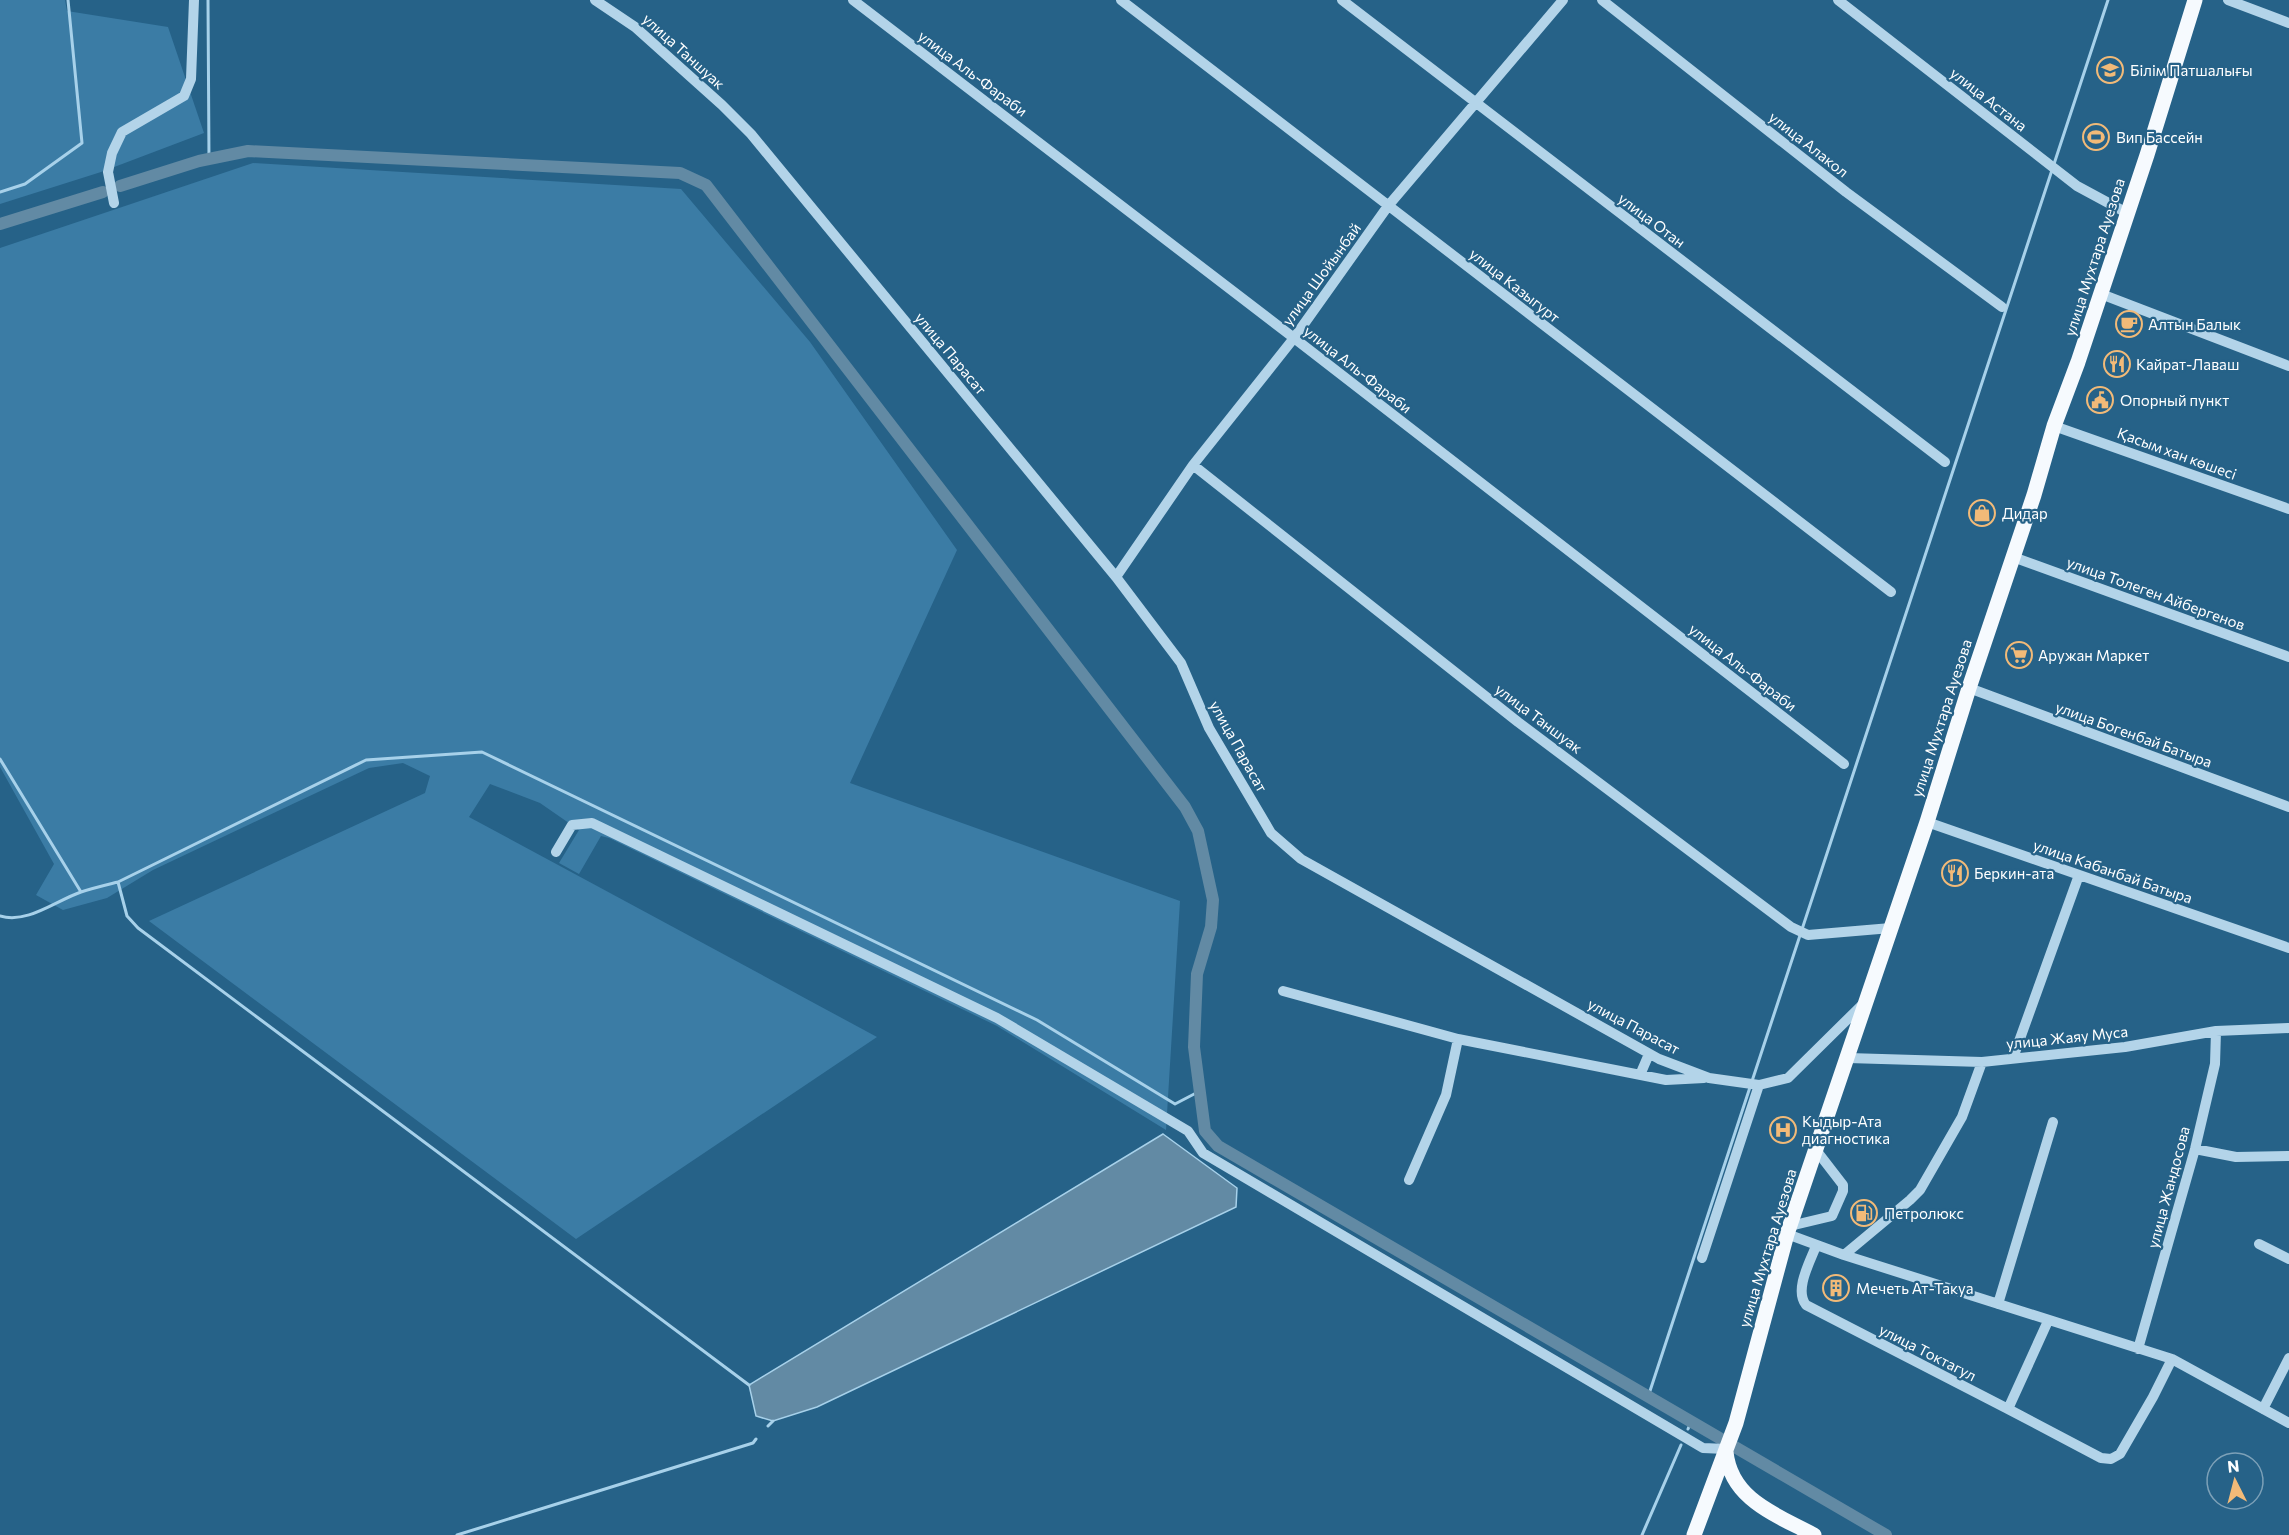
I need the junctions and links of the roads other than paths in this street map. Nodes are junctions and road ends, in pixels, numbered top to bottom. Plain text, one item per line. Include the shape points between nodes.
1 (194, 0) edge
2 (595, 0) edge
3 (853, 0) edge
4 (1121, 0) edge
5 (1342, 0) edge
6 (1563, 0) edge
7 (1602, 0) edge
8 (1838, 0) edge
9 (2195, 0) edge
10 (2228, 0) edge
11 (2289, 23) edge
12 (1476, 104) junction
13 (722, 105) joint
14 (114, 203) dead end
15 (1388, 206) junction
16 (2127, 213) junction
17 (2101, 294) junction
18 (2002, 307) dead end
19 (1294, 338) junction
20 (2289, 366) edge
21 (2054, 426) junction
22 (1945, 462) dead end
23 (1193, 465) junction
24 (2289, 509) edge
25 (2013, 557) junction
26 (1116, 577) junction
27 (1891, 592) dead end
28 (2289, 657) edge
29 (1969, 688) junction
30 (1844, 764) dead end
31 (2289, 807) edge
32 (1927, 822) junction
33 (556, 852) dead end
34 (2079, 875) junction
35 (1891, 928) junction
36 (2289, 948) edge
37 (1283, 992) dead end
38 (1868, 1000) junction
39 (2289, 1028) edge
40 (2216, 1031) junction
41 (1458, 1039) junction
42 (1649, 1054) junction
43 (1848, 1058) junction
44 (2013, 1058) junction
45 (1982, 1062) junction
46 (1640, 1075) junction
47 (1709, 1078) junction
48 (1754, 1084) junction
49 (2053, 1122) dead end
50 (2195, 1149) junction
51 (1816, 1150) junction
52 (2289, 1156) edge
53 (1409, 1180) dead end
54 (1789, 1230) junction
55 (2259, 1244) dead end
56 (1816, 1246) junction
57 (1844, 1255) junction
58 (1702, 1258) dead end
59 (2289, 1259) edge
60 (1998, 1304) junction
61 (2048, 1321) junction
62 (2138, 1349) junction
63 (2289, 1358) edge
64 (2172, 1359) junction
65 (2008, 1409) junction
66 (2263, 1409) junction
67 (2289, 1423) edge
68 (1725, 1449) junction
69 (1694, 1535) edge
70 (1814, 1535) edge

1 - 14 street via 191,79 184,96 122,132 108,172
2 - 13 street, улица Таншуак via 635,27
3 - 19 street, улица Аль-Фараби
4 - 15 street, улица Казыгурт
5 - 12 street, улица Отан
6 - 12 street, улица Шойынбай
7 - 18 street, улица Алакол via 1846,192
8 - 16 street, улица Астана via 2077,186
9 - 16 main road, улица Мухтара Ауезова
10 - 11 street
12 - 15 street, улица Шойынбай
12 - 22 street, улица Отан
13 - 26 street, улица Парасат via 751,134
15 - 19 street, улица Шойынбай
15 - 27 street, улица Казыгурт
16 - 17 main road, улица Мухтара Ауезова
17 - 20 street
17 - 21 main road, улица Мухтара Ауезова
19 - 23 street, улица Шойынбай
19 - 30 street, улица Аль-Фараби
21 - 24 street, Қасым хан көшесі
21 - 25 main road, улица Мухтара Ауезова
23 - 26 street, улица Шойынбай
23 - 35 street, улица Таншуак via 1518,722 1802,932
25 - 28 street, улица Толеген Айбергенов
25 - 29 main road, улица Мухтара Ауезова
26 - 42 street, улица Парасат via 1181,663 1209,728 1271,833 1301,859
29 - 31 street, улица Богенбай Батыра
29 - 32 main road, улица Мухтара Ауезова
32 - 34 street, улица Кабанбай Батыра
32 - 35 main road, улица Мухтара Ауезова
33 - 68 street via 572,825 592,823 997,1018 1188,1131 1203,1153 1703,1448
34 - 36 street, улица Кабанбай Батыра
34 - 44 street
35 - 38 main road, улица Мухтара Ауезова
37 - 41 street
38 - 43 main road, улица Мухтара Ауезова
38 - 48 street, улица Парасат via 1788,1078
39 - 40 street, улица Жаяу Муса
40 - 44 street, улица Жаяу Муса via 2126,1047
40 - 50 street, улица Жандосова via 2215,1064
41 - 46 street
41 - 53 street via 1446,1095
42 - 46 street
42 - 47 street, улица Парасат
43 - 45 street, улица Жаяу Муса
43 - 51 main road, улица Мухтара Ауезова
44 - 45 street, улица Жаяу Муса
45 - 57 street via 1962,1117 1920,1190
46 - 47 street via 1666,1080
47 - 48 street, улица Парасат
48 - 58 street
49 - 60 street
50 - 52 street via 2236,1157
50 - 62 street, улица Жандосова
51 - 54 main road, улица Мухтара Ауезова
51 - 54 street via 1843,1191 1832,1216
54 - 56 street
54 - 68 main road, улица Мухтара Ауезова via 1736,1423
55 - 59 street
56 - 57 street
56 - 65 street, улица Токтагул via 1803,1286 1802,1300 1806,1305
57 - 60 street
60 - 61 street
61 - 62 street
61 - 65 street
62 - 64 street
63 - 66 street
64 - 65 street via 2120,1454 2112,1459 2102,1458
64 - 66 street
66 - 67 street
68 - 69 main road, улица Мухтара Ауезова
68 - 70 main road via 1736,1482 1751,1500

